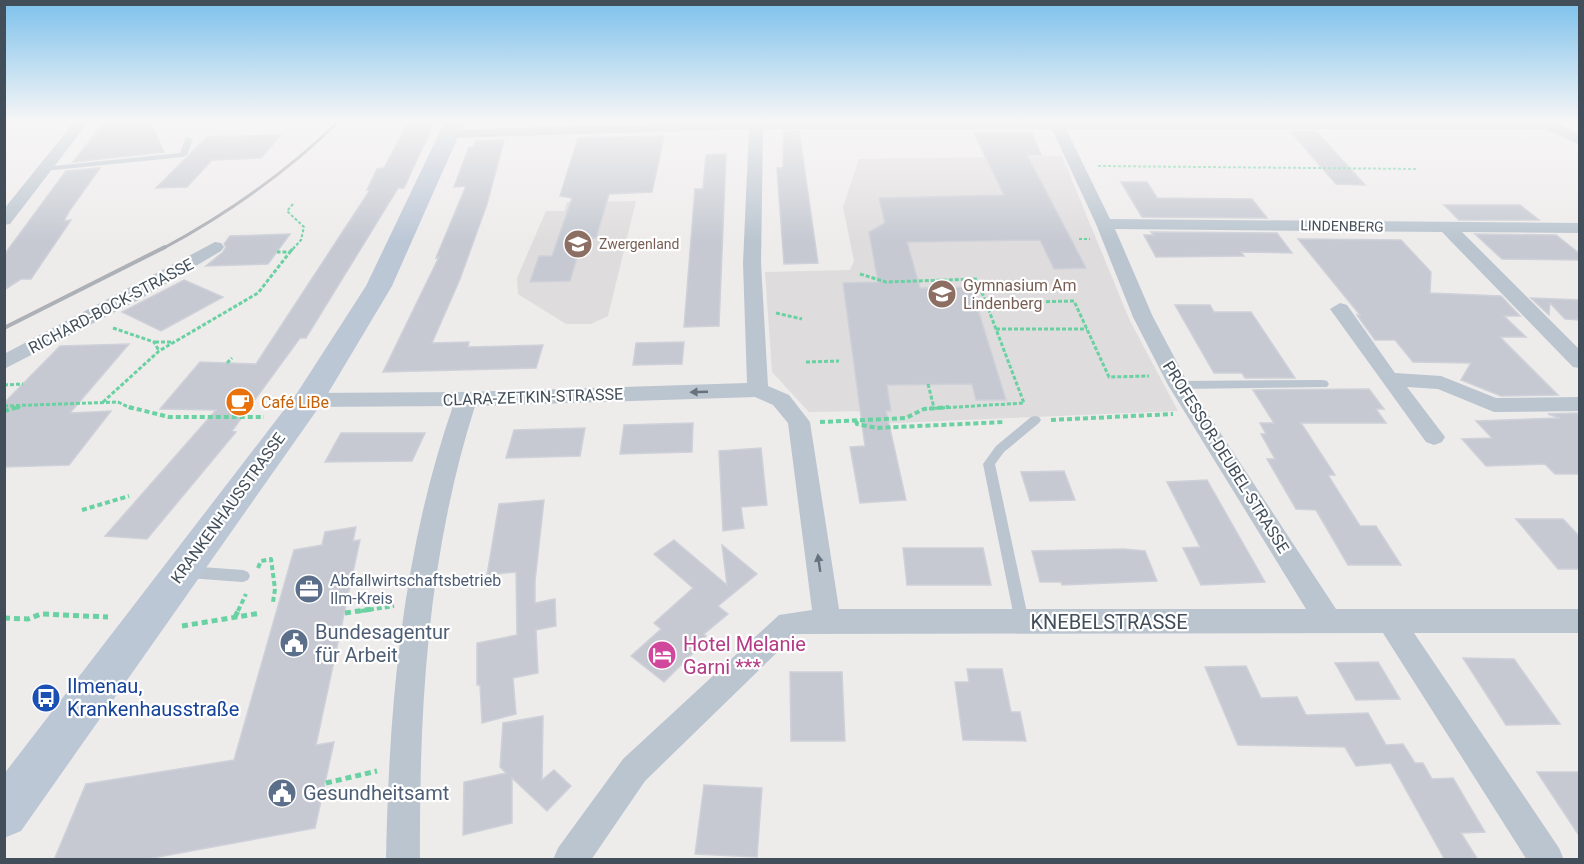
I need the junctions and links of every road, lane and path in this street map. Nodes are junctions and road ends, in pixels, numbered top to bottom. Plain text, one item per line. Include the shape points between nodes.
1 (49, 161) edge
2 (115, 161) edge
3 (436, 161) edge
4 (755, 161) edge
5 (1075, 161) edge
6 (1077, 166) junction
7 (44, 168) junction
8 (1419, 169) dead end
9 (293, 204) dead end
10 (4, 220) edge
11 (1104, 224) junction
12 (1448, 227) junction
13 (1580, 228) edge
14 (215, 247) dead end
15 (277, 252) dead end
16 (290, 252) junction
17 (860, 274) dead end
18 (986, 303) junction
19 (1340, 309) dead end
20 (996, 329) junction
21 (1087, 329) junction
22 (118, 331) dead end
23 (154, 342) junction
24 (175, 342) junction
25 (159, 351) junction
26 (232, 358) dead end
27 (839, 361) dead end
28 (806, 362) dead end
29 (1580, 362) edge
30 (4, 363) edge
31 (228, 363) dead end
32 (1144, 376) dead end
33 (1389, 379) junction
34 (23, 384) dead end
35 (928, 384) dead end
36 (1323, 384) dead end
37 (4, 385) edge
38 (1179, 385) junction
39 (758, 390) junction
40 (466, 399) junction
41 (102, 403) junction
42 (1580, 404) edge
43 (20, 405) junction
44 (4, 406) edge
45 (934, 408) junction
46 (4, 411) edge
47 (299, 412) junction
48 (1035, 420) dead end
49 (799, 422) junction
50 (1434, 437) dead end
51 (129, 496) dead end
52 (82, 510) dead end
53 (181, 572) junction
54 (243, 576) dead end
55 (418, 602) junction
56 (261, 613) dead end
57 (345, 613) dead end
58 (4, 618) edge
59 (827, 621) junction
60 (1580, 621) edge
61 (1022, 622) junction
62 (1329, 622) junction
63 (1391, 622) junction
64 (120, 625) junction
65 (404, 765) junction
66 (326, 783) dead end
67 (4, 814) edge
68 (404, 860) edge
69 (570, 860) edge
70 (1547, 860) edge

1 - 7 street
2 - 7 lane
3 - 47 street, KRANKENHAUSSTRASSE via 379,286
4 - 39 street via 752,263
5 - 6 street, PROFESSOR-DEUBEL-STRASSE
6 - 8 path
6 - 11 street, PROFESSOR-DEUBEL-STRASSE
7 - 10 street
9 - 16 path via 287,212 304,227 301,240
11 - 12 street, LINDENBERG
11 - 38 street, PROFESSOR-DEUBEL-STRASSE via 1143,317
12 - 13 street, LINDENBERG
12 - 29 street
14 - 30 street, RICHARD-BOCK-STRASSE
15 - 16 path
16 - 24 path via 258,292
17 - 18 path via 886,282 977,279
18 - 20 path
18 - 21 path via 1074,301
19 - 33 street
20 - 21 path
20 - 45 path via 1024,403
21 - 32 path via 1110,377
22 - 23 path
23 - 24 path
23 - 25 path
24 - 25 path
25 - 41 path
26 - 31 path
27 - 28 path
33 - 42 street via 1441,383 1494,405
33 - 50 street
34 - 37 path
35 - 45 path
36 - 38 lane
38 - 62 street, PROFESSOR-DEUBEL-STRASSE
39 -> 40 street, CLARA-ZETKIN-STRASSE
39 - 49 street via 781,400
40 - 47 street, CLARA-ZETKIN-STRASSE
40 - 55 street via 431,527
41 - 43 path
41 - 47 path via 118,402 148,415 277,417
43 - 44 path
43 - 46 path via 16,410
45 - 49 path via 906,418
47 - 53 street, KRANKENHAUSSTRASSE
48 - 61 lane via 1000,449 990,464
59 -> 49 street
51 - 52 path
53 - 54 lane
53 - 64 street, KRANKENHAUSSTRASSE
55 - 57 path
55 - 65 street
56 - 64 path
58 - 64 path via 28,619 41,614
59 - 61 street, KNEBELSTRASSE
59 - 69 street, KNEBELSTRASSE via 789,623 634,770
60 - 63 street, KNEBELSTRASSE
61 - 62 street, KNEBELSTRASSE
62 - 63 street, KNEBELSTRASSE
63 - 70 street
64 - 67 street, KRANKENHAUSSTRASSE
65 - 66 path
65 - 68 street

